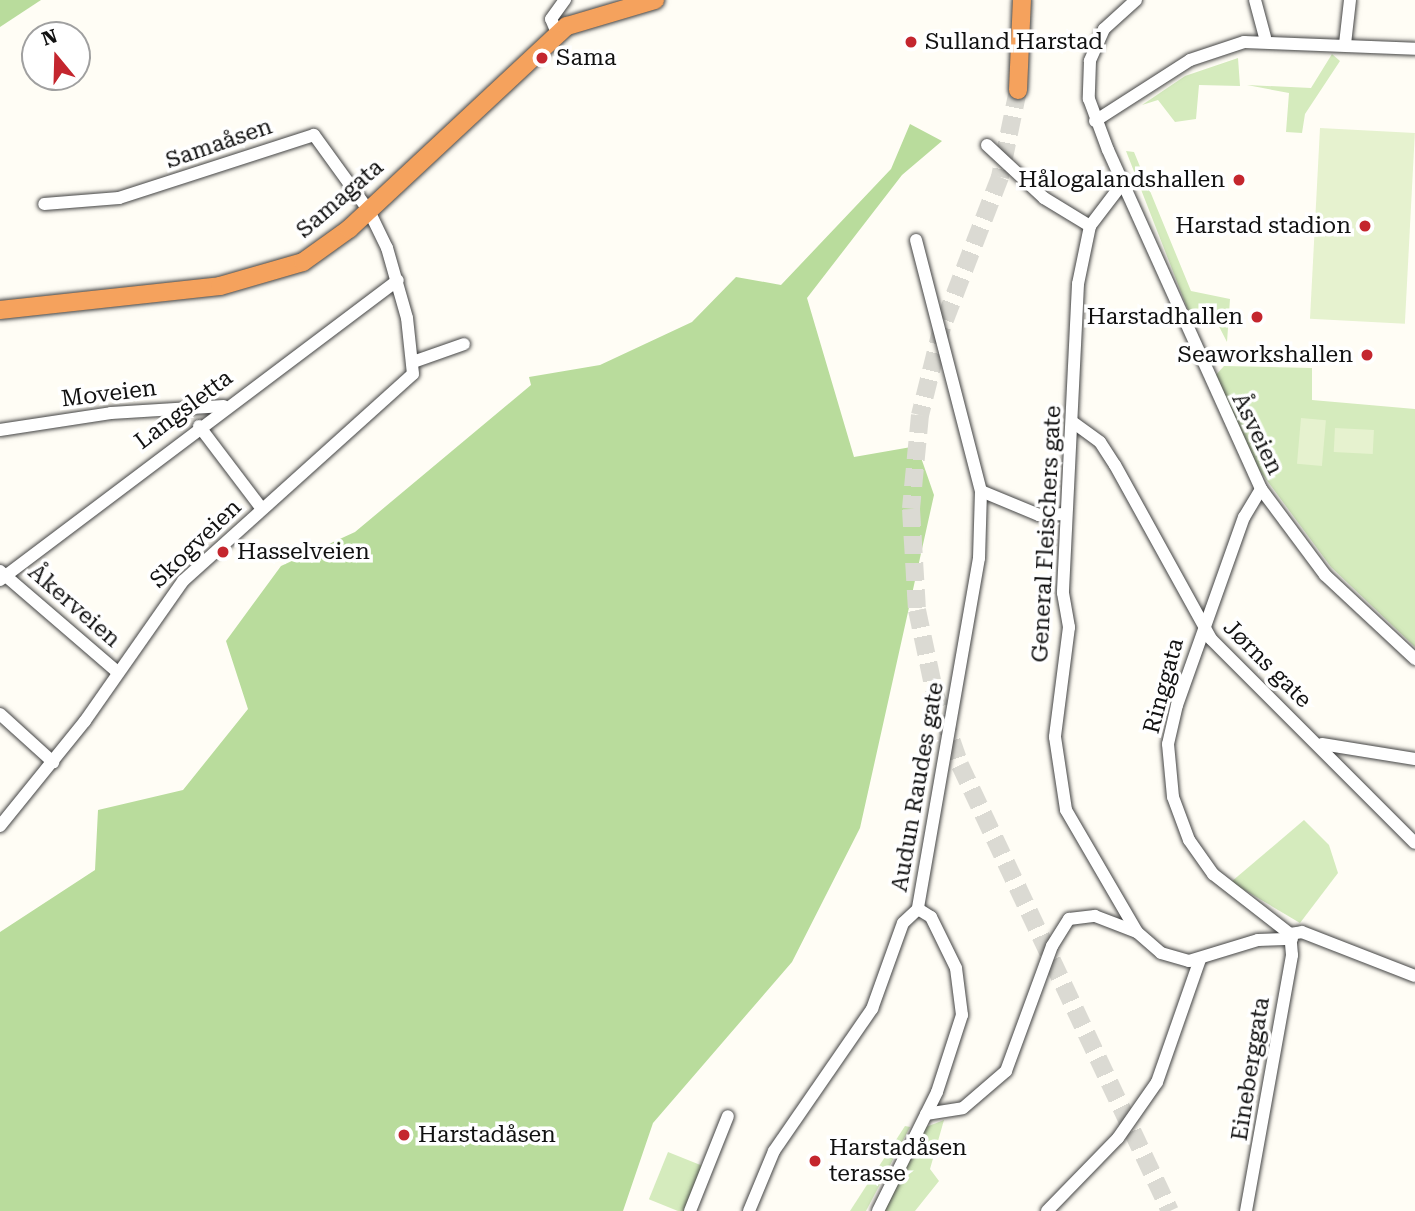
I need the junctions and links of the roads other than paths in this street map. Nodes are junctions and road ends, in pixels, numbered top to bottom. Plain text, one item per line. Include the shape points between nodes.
1 (565, 0) edge
2 (655, 0) edge
3 (1011, 0) edge
4 (1022, 0) edge
5 (1136, 0) edge
6 (1255, 0) edge
7 (1350, 0) edge
8 (1018, 19) junction
9 (557, 33) junction
10 (1265, 38) junction
11 (1345, 44) junction
12 (1415, 49) edge
13 (1018, 90) tunnel mouth
14 (1095, 121) junction
15 (987, 145) dead end
16 (1122, 184) junction
17 (44, 204) dead end
18 (369, 211) junction
19 (1090, 226) junction
20 (916, 240) dead end
21 (398, 280) junction
22 (0, 310) edge
23 (464, 344) dead end
24 (413, 362) junction
25 (224, 406) junction
26 (1074, 423) junction
27 (199, 426) junction
28 (0, 430) edge
29 (1261, 489) junction
30 (981, 491) junction
31 (262, 509) junction
32 (1066, 514) junction
33 (2, 575) edge
34 (1202, 627) junction
35 (1415, 659) edge
36 (115, 670) junction
37 (0, 713) edge
38 (1322, 744) junction
39 (1415, 759) edge
40 (53, 762) junction
41 (0, 826) edge
42 (1415, 843) edge
43 (918, 909) junction
44 (1137, 932) junction
45 (1291, 936) junction
46 (1200, 959) junction
47 (1415, 976) edge
48 (926, 1114) junction
49 (728, 1116) dead end
50 (690, 1211) edge
51 (749, 1211) edge
52 (878, 1211) edge
53 (1047, 1211) edge
54 (1246, 1211) edge

1 - 9 street via 551,19
2 - 9 highway, Samagata via 600,12
3 - 8 highway
4 - 8 highway
5 - 14 street, Åsveien via 1094,48 1087,87
6 - 10 street
7 - 11 street
8 - 13 highway
9 - 18 highway, Samagata
10 - 11 street
10 - 14 street via 1190,61
11 - 12 street
14 - 16 street, Åsveien
15 - 19 street via 1044,198
16 - 19 street, General Fleischers gate
16 - 29 street, Åsveien
17 - 18 street, Samaåsen via 119,198 314,135
18 - 21 street
18 - 22 highway, Samagata via 327,247 275,274
19 - 26 street, General Fleischers gate via 1078,284
20 - 30 street, Audun Raudes gate
21 - 24 street
21 - 25 street, Langsletta
23 - 24 street
24 - 31 street, Skogveien via 405,387
25 - 27 street, Langsletta
25 - 28 street, Moveien via 111,413
26 - 32 street, General Fleischers gate
26 - 34 street, Jørns gate via 1100,442 1115,465
27 - 31 street
27 - 33 street, Langsletta
29 - 34 street, Ringgata via 1244,517
29 - 35 street, Åsveien via 1325,575
30 - 32 street via 1039,515
30 - 43 street, Audun Raudes gate via 979,558
31 - 36 street, Skogveien via 183,581
32 - 44 street, General Fleischers gate via 1069,627 1058,765 1074,828
33 - 36 street, Åkerveien
34 - 38 street, Jørns gate
34 - 45 street, Ringgata via 1168,744 1173,797 1189,840 1213,874
36 - 40 street, Skogveien
37 - 40 street
38 - 39 street
38 - 42 street, Jørns gate
40 - 41 street, Skogveien
43 - 48 street via 931,917 950,953 962,999 954,1048
43 - 51 street, Audun Raudes gate via 903,923 872,1009 774,1151
44 - 46 street, General Fleischers gate via 1161,953
44 - 48 street via 1095,916 1069,919 1052,946 1006,1071 964,1108
45 - 46 street, General Fleischers gate via 1258,940
45 - 47 street, Ringgata via 1302,932
45 - 54 street, Eineberggata
46 - 53 street via 1157,1082 1118,1138
48 - 52 street
49 - 50 street

